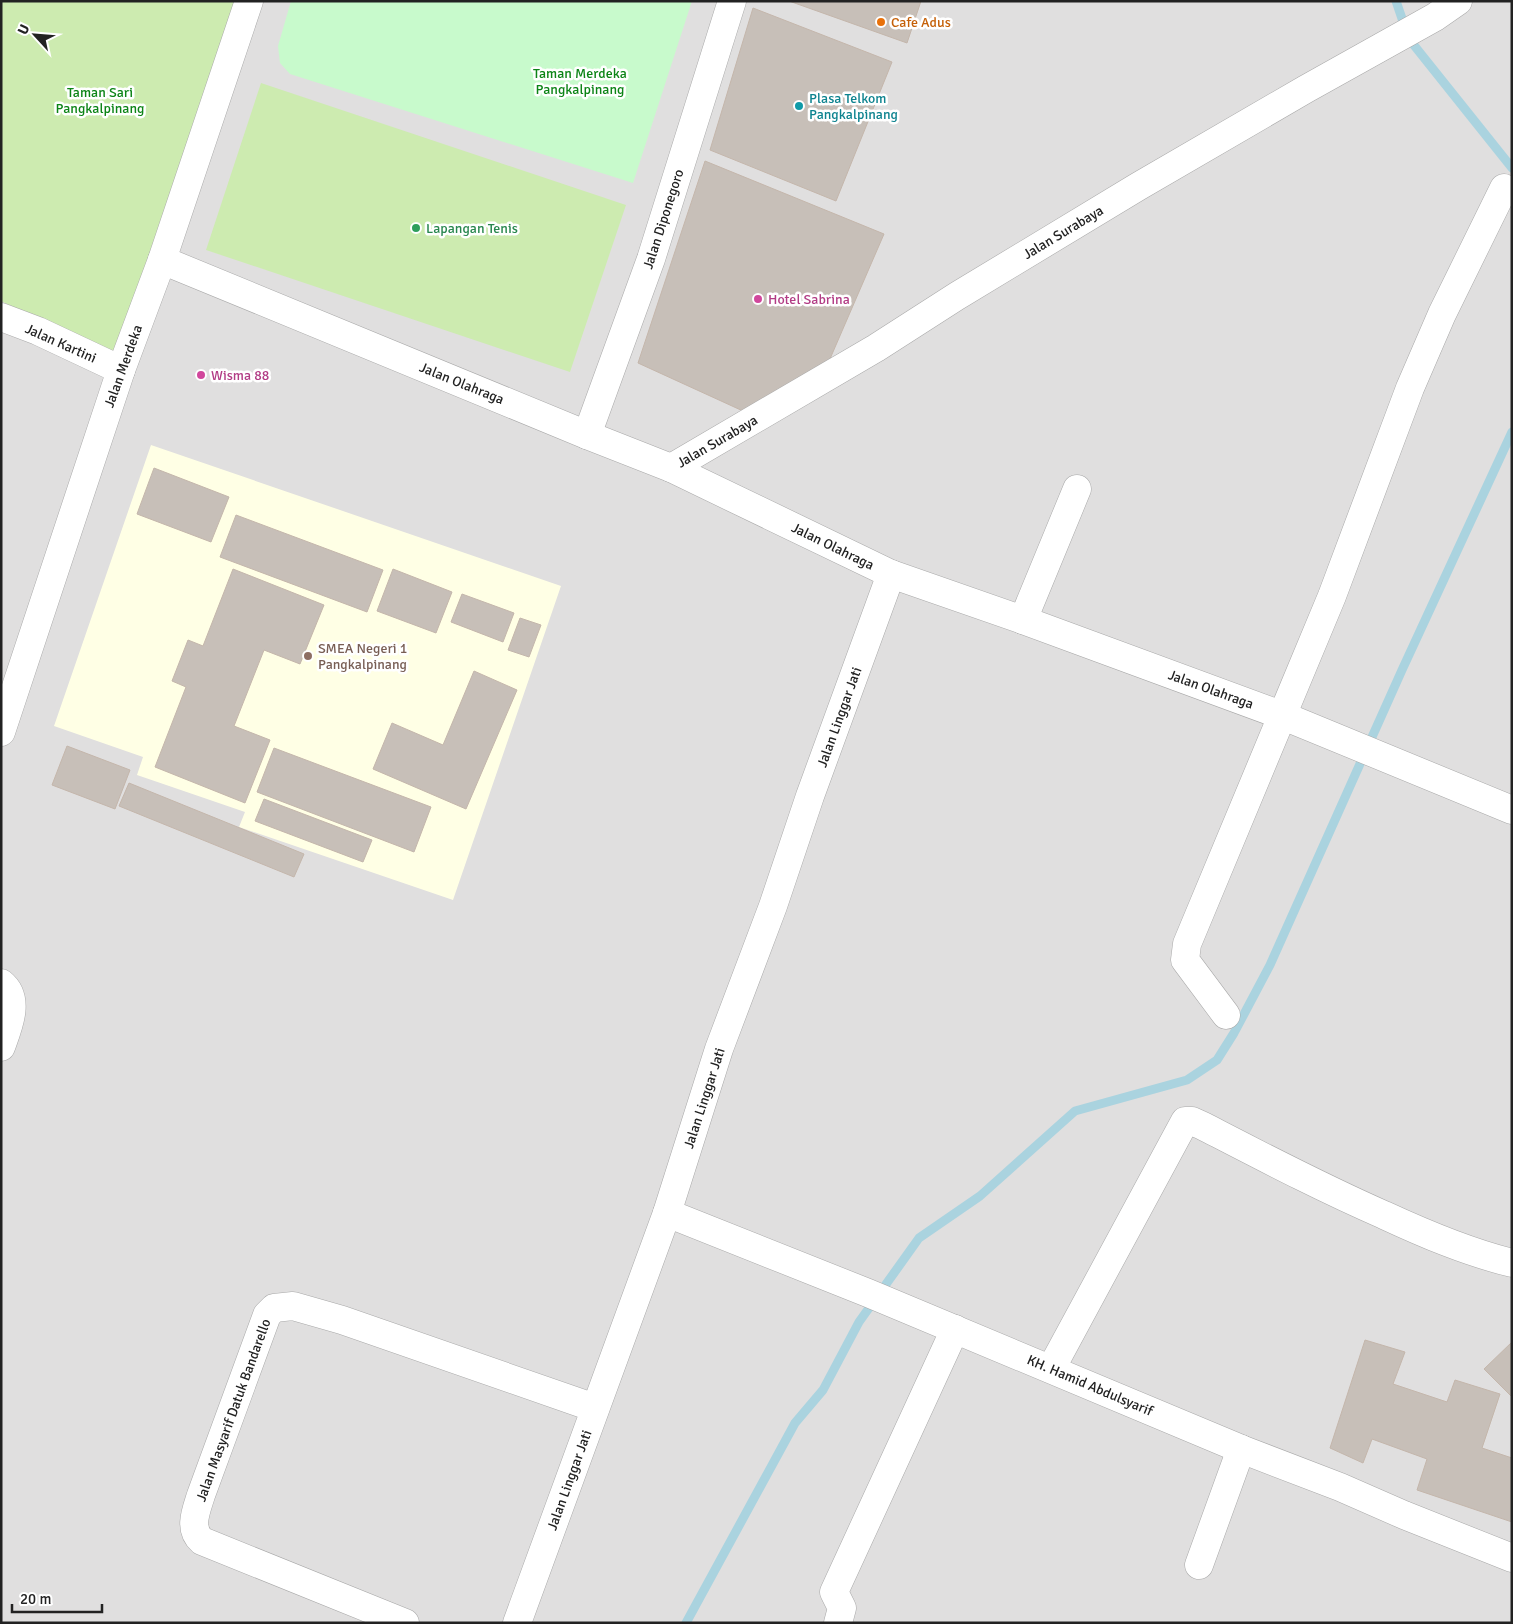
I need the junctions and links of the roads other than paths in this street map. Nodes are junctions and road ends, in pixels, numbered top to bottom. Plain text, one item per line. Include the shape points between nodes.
1 (249, 1) edge
2 (732, 1) edge
3 (1458, 1) edge
4 (1504, 188) dead end
5 (162, 260) junction
6 (1, 317) edge
7 (121, 370) junction
8 (587, 435) junction
9 (671, 468) junction
10 (1077, 489) dead end
11 (891, 574) junction
12 (1023, 620) junction
13 (1281, 715) junction
14 (3, 719) edge
15 (1512, 810) edge
16 (1, 983) edge
17 (1226, 1014) dead end
18 (1, 1047) edge
19 (667, 1213) junction
20 (1512, 1263) edge
21 (955, 1329) junction
22 (1051, 1368) junction
23 (595, 1408) junction
24 (1241, 1449) junction
25 (1512, 1558) edge
26 (1198, 1565) dead end
27 (405, 1623) edge
28 (517, 1623) edge
29 (838, 1623) edge

1 - 5 street, Jalan Merdeka
2 - 8 street, Jalan Diponegoro via 651,258
3 - 9 street, Jalan Surabaya via 1139,186 876,348
4 - 13 street via 1442,314 1410,388 1332,596
5 - 7 street, Jalan Merdeka
5 - 8 street, Jalan Olahraga
6 - 7 street, Jalan Kartini
7 - 14 street, Jalan Merdeka
8 - 9 street, Jalan Olahraga
9 - 11 street, Jalan Olahraga
10 - 12 street
11 - 12 street, Jalan Olahraga
11 - 19 street, Jalan Linggar Jati via 719,1049
12 - 13 street, Jalan Olahraga
13 - 15 street, Jalan Olahraga
13 - 17 street via 1185,952 1185,960
16 - 18 street via 8,989 12,1004
19 - 21 street, KH. Hamid Abdulsyarif
19 - 23 street, Jalan Linggar Jati
20 - 22 street via 1414,1229 1336,1194 1203,1126 1185,1121
21 - 22 street, KH. Hamid Abdulsyarif
21 - 29 street via 834,1592 842,1608
22 - 24 street, KH. Hamid Abdulsyarif
23 - 27 street, Jalan Masyarif Datuk Bandarello via 342,1320 293,1306 270,1311 201,1495 194,1531 202,1541
23 - 28 street, Jalan Linggar Jati
24 - 25 street, KH. Hamid Abdulsyarif
24 - 26 street

